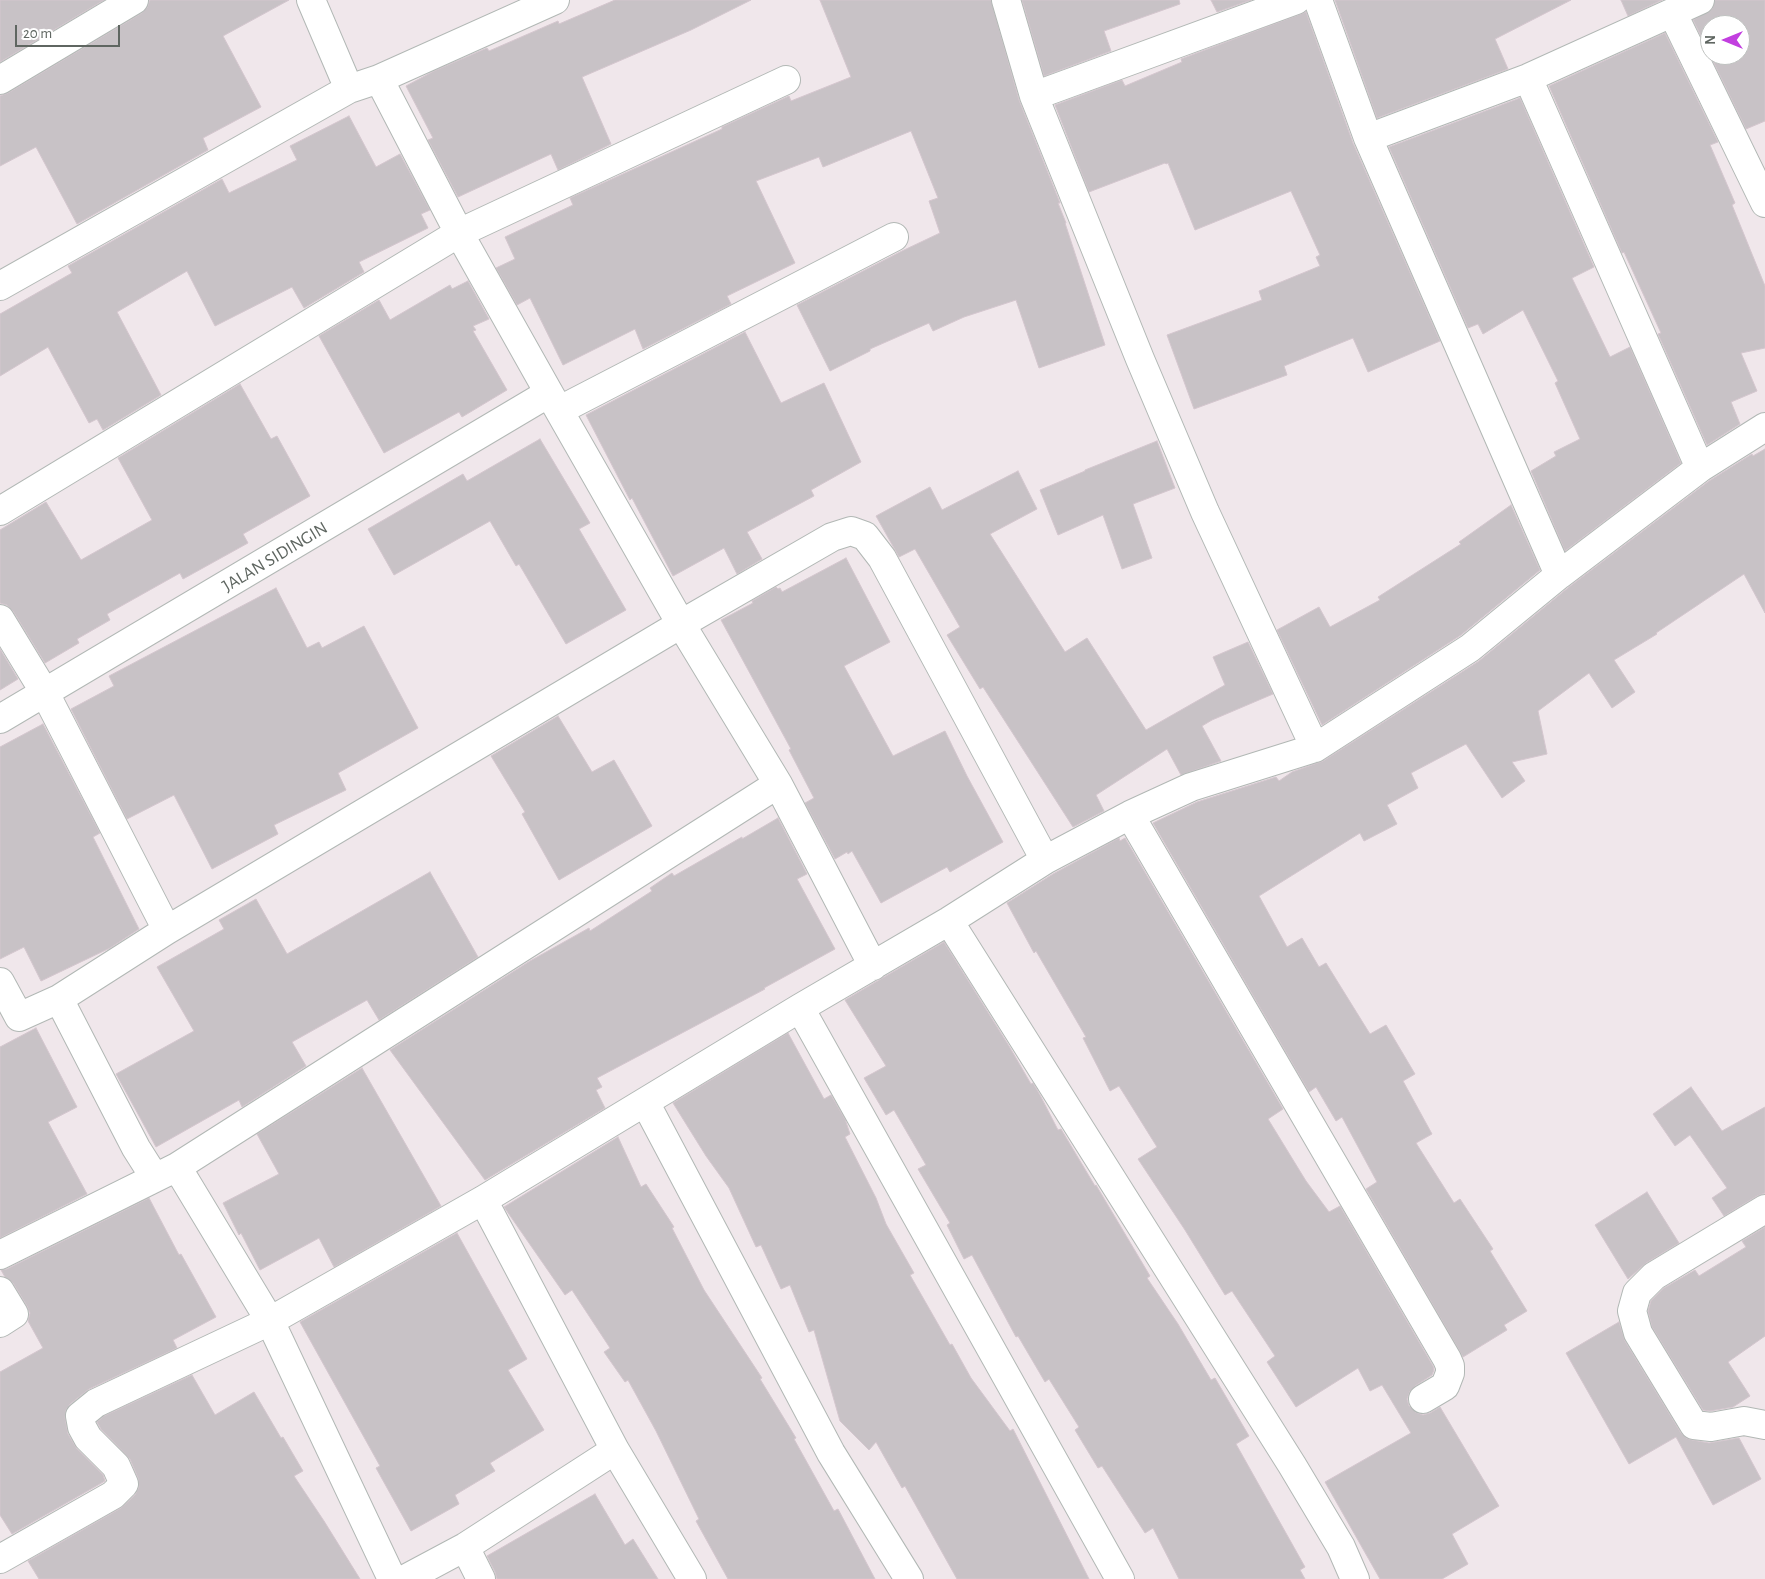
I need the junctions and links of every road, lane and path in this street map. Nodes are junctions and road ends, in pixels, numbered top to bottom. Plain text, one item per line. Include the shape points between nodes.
1 (134, 0) edge
2 (312, 0) edge
3 (555, 0) edge
4 (1006, 0) edge
5 (1296, 0) edge
6 (1318, 0) edge
7 (1700, 0) edge
8 (1673, 14) junction
9 (1528, 78) junction
10 (379, 79) junction
11 (0, 80) edge
12 (786, 80) dead end
13 (349, 89) junction
14 (1034, 96) junction
15 (1368, 138) junction
16 (1765, 203) edge
17 (459, 233) junction
18 (894, 238) dead end
19 (0, 286) edge
20 (555, 402) junction
21 (1765, 426) edge
22 (1700, 468) junction
23 (0, 511) edge
24 (1559, 575) junction
25 (0, 619) edge
26 (681, 624) junction
27 (45, 694) junction
28 (0, 719) edge
29 (1315, 748) junction
30 (778, 784) junction
31 (1130, 815) junction
32 (1045, 860) junction
33 (949, 921) junction
34 (167, 930) junction
35 (873, 966) junction
36 (0, 982) edge
37 (59, 1000) junction
38 (800, 1008) junction
39 (10, 1022) edge
40 (645, 1102) junction
41 (166, 1172) junction
42 (483, 1200) junction
43 (1765, 1209) edge
44 (0, 1255) edge
45 (0, 1291) edge
46 (270, 1321) junction
47 (0, 1323) edge
48 (1423, 1399) dead end
49 (1765, 1425) edge
50 (615, 1450) junction
51 (465, 1547) junction
52 (0, 1559) edge
53 (392, 1579) edge
54 (405, 1579) edge
55 (481, 1579) edge
56 (692, 1579) edge
57 (909, 1579) edge
58 (1120, 1579) edge
59 (1355, 1579) edge

1 - 11 street
2 - 13 street
3 - 10 street
4 - 14 street
5 - 14 street
6 - 15 street
7 - 8 street
8 - 9 street
8 - 16 street
9 - 15 street
9 - 22 street
10 - 13 street
10 - 17 street
12 - 17 street
13 - 19 street
14 - 29 street via 1201,503
15 - 24 street
17 - 20 street
17 - 23 street
18 - 20 street, JALAN SIDINGIN
20 - 26 street
20 - 27 street, JALAN SIDINGIN
21 - 22 street
22 - 24 street
24 - 29 street via 1470,648
25 - 27 street
26 - 30 street
26 - 32 street via 832,537 851,531 865,536 882,558
26 - 34 street
27 - 28 street, JALAN SIDINGIN
27 - 34 street
29 - 31 street via 1191,787
30 - 35 street
30 - 41 street
31 - 32 street
31 - 48 street via 1447,1359 1450,1373 1445,1386
32 - 33 street
33 - 35 street
33 - 59 street via 1292,1465 1341,1547
34 - 37 street
35 - 38 street
36 - 39 street
37 - 39 street
37 - 41 street via 136,1148
38 - 40 street
38 - 58 street
40 - 42 street
40 - 57 street via 831,1452
41 - 44 street
41 - 46 street
42 - 46 street
42 - 50 street
43 - 49 street via 1654,1276 1637,1292 1632,1311 1638,1333 1694,1425 1711,1427 1744,1422
45 - 47 street via 14,1314
46 - 52 street via 96,1403 80,1416 88,1438 116,1466 124,1484 113,1495
46 - 53 street
50 - 51 street
50 - 56 street
51 - 54 street
51 - 55 street

